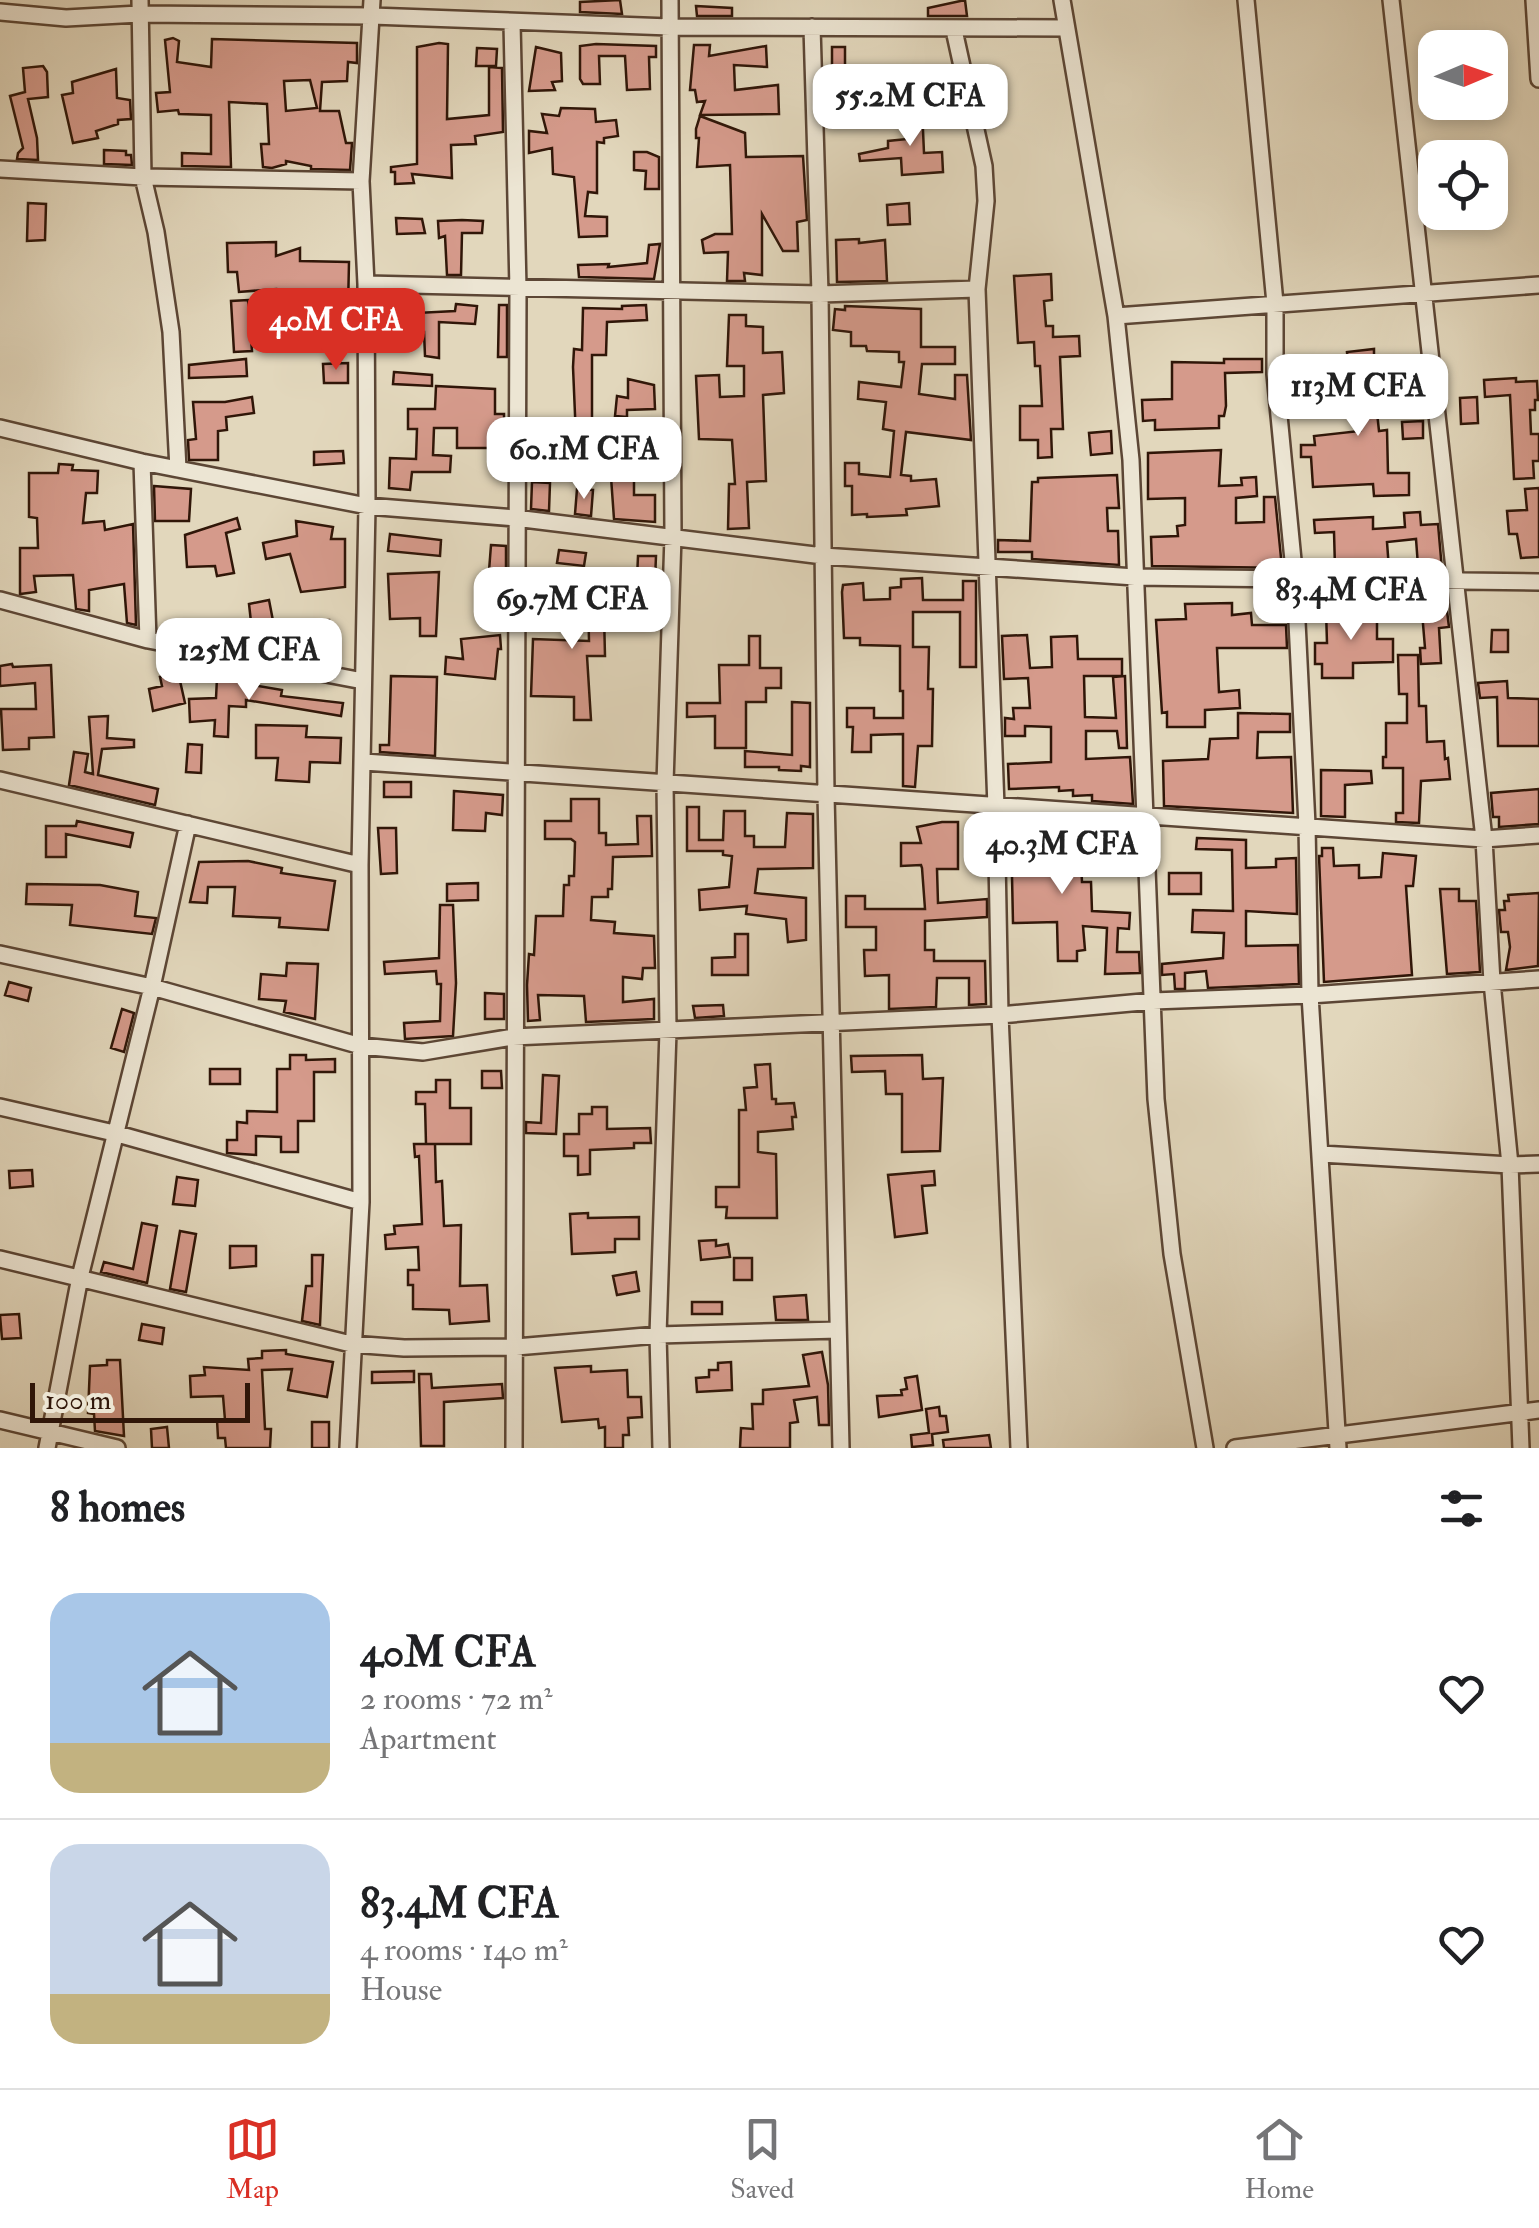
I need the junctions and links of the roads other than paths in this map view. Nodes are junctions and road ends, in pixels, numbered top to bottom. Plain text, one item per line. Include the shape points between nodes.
1 (670, 0) edge
2 (1062, 0) edge
3 (1246, 0) edge
4 (1391, 0) edge
5 (1534, 0) edge
6 (140, 7) edge
7 (372, 8) edge
8 (0, 12) edge
9 (512, 23) junction
10 (670, 27) junction
11 (812, 27) junction
12 (1066, 28) junction
13 (954, 30) junction
14 (1539, 80) edge
15 (0, 169) edge
16 (143, 177) junction
17 (361, 182) junction
18 (366, 284) junction
19 (1539, 285) edge
20 (518, 288) junction
21 (670, 288) junction
22 (977, 289) junction
23 (1424, 292) junction
24 (820, 294) junction
25 (1275, 302) junction
26 (1116, 316) junction
27 (0, 428) edge
28 (142, 462) junction
29 (178, 469) junction
30 (367, 506) junction
31 (515, 518) junction
32 (673, 536) junction
33 (823, 556) junction
34 (986, 566) junction
35 (1135, 578) junction
36 (1295, 582) junction
37 (1455, 582) junction
38 (1539, 582) edge
39 (0, 600) edge
40 (148, 640) junction
41 (363, 682) junction
42 (364, 762) junction
43 (515, 773) junction
44 (0, 780) edge
45 (666, 783) junction
46 (826, 794) junction
47 (996, 807) junction
48 (1144, 818) junction
49 (188, 824) junction
50 (1307, 825) junction
51 (1539, 835) edge
52 (1484, 839) junction
53 (360, 865) junction
54 (0, 954) edge
55 (1539, 979) edge
56 (1492, 982) junction
57 (152, 986) junction
58 (1310, 995) junction
59 (1153, 1001) junction
60 (1000, 1015) junction
61 (831, 1024) junction
62 (668, 1031) junction
63 (513, 1037) junction
64 (361, 1046) junction
65 (0, 1108) edge
66 (114, 1134) junction
67 (1321, 1154) junction
68 (1539, 1164) edge
69 (1510, 1165) junction
70 (361, 1202) junction
71 (0, 1259) edge
72 (80, 1277) junction
73 (838, 1330) junction
74 (658, 1336) junction
75 (352, 1344) junction
76 (516, 1347) junction
77 (1539, 1410) edge
78 (1518, 1413) junction
79 (0, 1420) edge
80 (49, 1441) edge
81 (1338, 1442) edge
82 (117, 1448) edge
83 (348, 1448) edge
84 (514, 1448) edge
85 (661, 1448) edge
86 (841, 1448) edge
87 (1019, 1448) edge
88 (1205, 1448) edge
89 (1235, 1448) edge
90 (1521, 1448) edge

1 - 10 street
2 - 12 street
3 - 25 street
4 - 23 street
5 - 14 street
6 - 7 street
6 - 8 street via 66,18
6 - 16 street
7 - 9 street
7 - 17 street
9 - 10 street
9 - 20 street
10 - 11 street
10 - 21 street
11 - 13 street
11 - 24 street
12 - 13 street
12 - 26 street
13 - 22 street via 984,166
15 - 16 street
16 - 17 street
16 - 29 street via 171,332
17 - 18 street
18 - 20 street
18 - 30 street
19 - 23 street
20 - 21 street
20 - 31 street
21 - 24 street
21 - 32 street
22 - 24 street
22 - 34 street
23 - 25 street
23 - 37 street
24 - 33 street
25 - 26 street
25 - 36 street via 1275,374
26 - 35 street
27 - 28 street
28 - 29 street
28 - 40 street
29 - 30 street
30 - 31 street
30 - 41 street
31 - 32 street
31 - 43 street
32 - 33 street
32 - 45 street
33 - 34 street
33 - 46 street
34 - 35 street
34 - 47 street
35 - 36 street
35 - 48 street
36 - 37 street
36 - 50 street
37 - 38 street
37 - 52 street
39 - 40 street
40 - 41 street
41 - 42 street
42 - 43 street
42 - 53 street
43 - 45 street
43 - 63 street
44 - 49 street
45 - 46 street
45 - 62 street
46 - 47 street
46 - 61 street
47 - 48 street
47 - 60 street
48 - 50 street
48 - 59 street
49 - 53 street
49 - 57 street
50 - 52 street
50 - 58 street
51 - 52 street
52 - 56 street
53 - 64 street
54 - 57 street
55 - 56 street
56 - 58 street
56 - 69 street
57 - 64 street
57 - 66 street
58 - 59 street
58 - 67 street
59 - 60 street
59 - 88 street via 1172,1254
60 - 61 street
60 - 87 street
61 - 62 street
61 - 73 street
62 - 63 street
62 - 74 street
63 - 64 street via 424,1052
63 - 76 street
64 - 70 street
65 - 66 street
66 - 70 street
66 - 72 street
67 - 69 street
67 - 81 street
68 - 69 street
69 - 78 street
70 - 75 street
71 - 72 street
72 - 75 street
72 - 80 street
73 - 74 street
73 - 86 street
74 - 76 street
74 - 85 street
75 - 76 street
75 - 83 street
76 - 84 street
77 - 78 street
78 - 81 street
78 - 90 street
79 - 80 street
80 - 82 street
81 - 89 street

